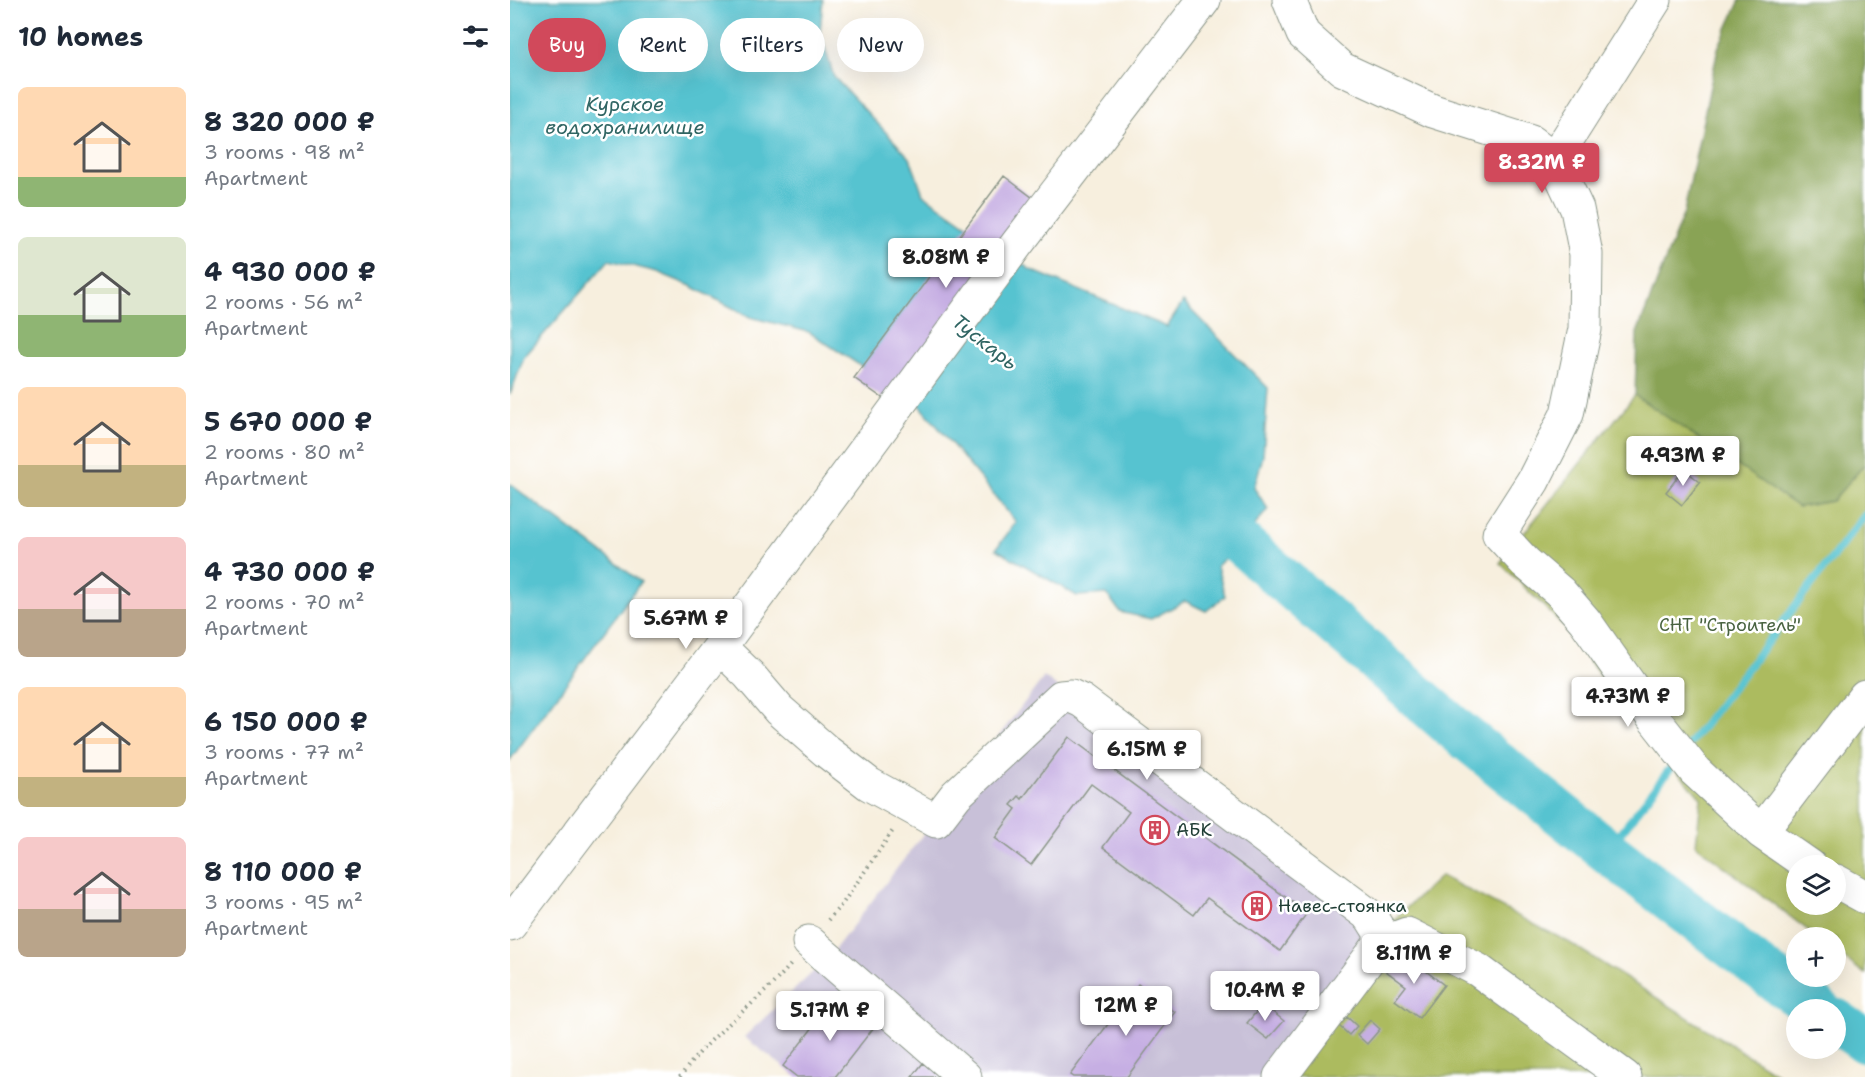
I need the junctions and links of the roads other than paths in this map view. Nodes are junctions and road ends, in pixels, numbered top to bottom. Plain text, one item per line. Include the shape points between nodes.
1 (1204, 0) edge
2 (1289, 0) edge
3 (1655, 0) edge
4 (1554, 160) junction
5 (720, 647) junction
6 (1865, 696) edge
7 (1761, 832) junction
8 (1794, 855) edge
9 (1846, 887) edge
10 (1865, 897) edge
11 (510, 924) edge
12 (809, 942) dead end
13 (1380, 944) junction
14 (965, 1077) edge
15 (1281, 1077) edge
16 (1624, 1077) edge

1 - 5 street via 1017,244
2 - 4 street via 1303,34 1342,69 1434,111 1531,142
3 - 4 street
4 - 7 street via 1577,209 1586,254 1585,329 1567,414 1500,534 1585,621 1695,771
5 - 11 street
5 - 13 street via 779,710 826,751 868,784 936,821 956,795 1061,697 1071,696 1370,916 1380,932
6 - 7 street
7 - 8 street
9 - 10 street
12 - 14 street
13 - 15 street
13 - 16 street via 1407,934 1478,970

